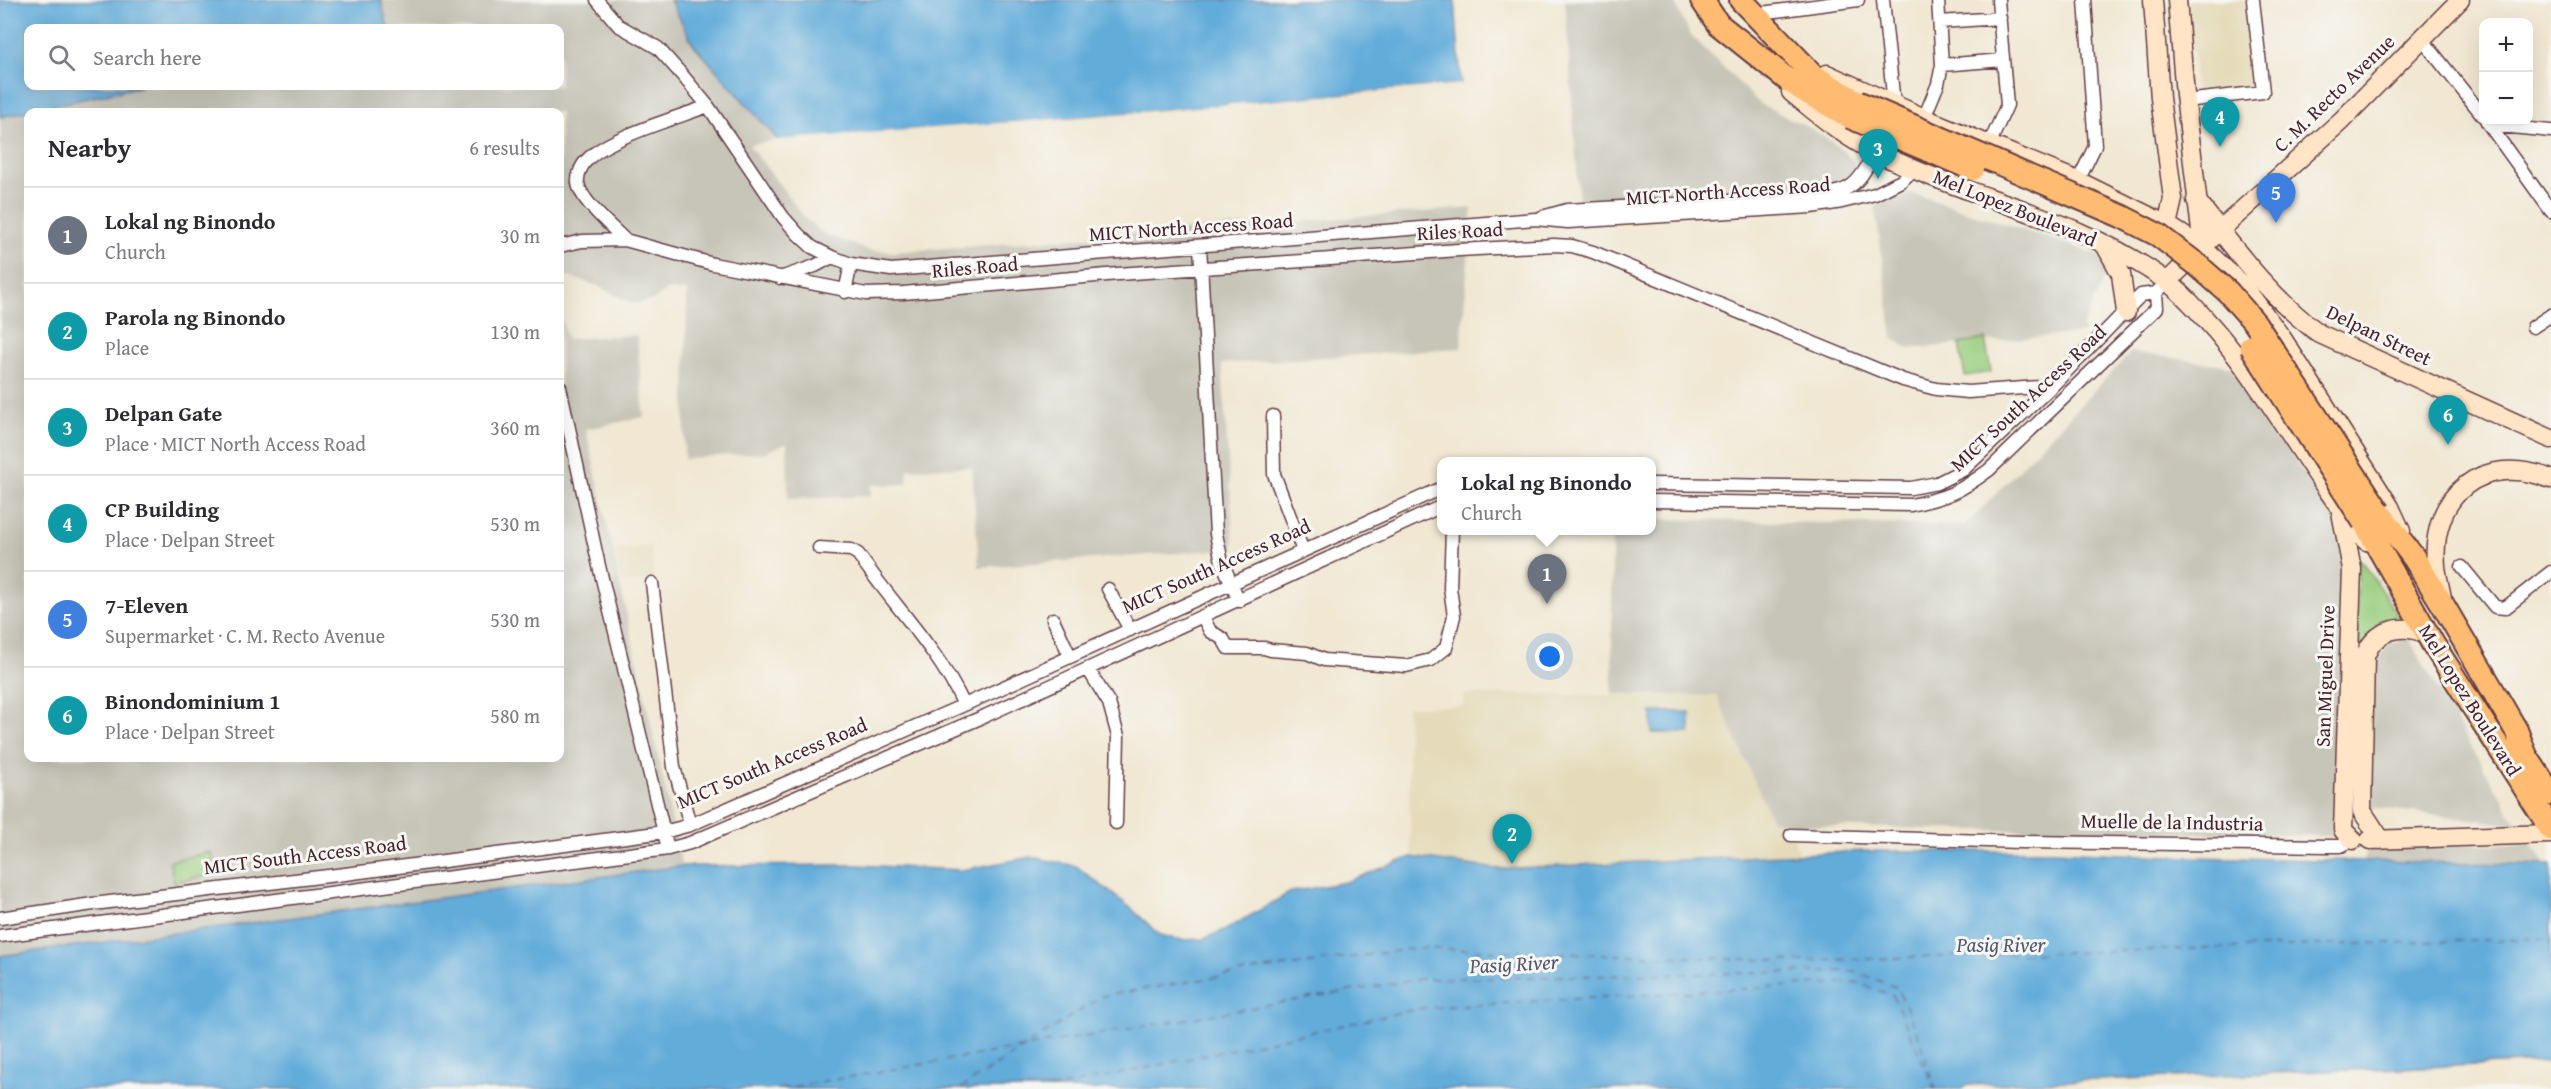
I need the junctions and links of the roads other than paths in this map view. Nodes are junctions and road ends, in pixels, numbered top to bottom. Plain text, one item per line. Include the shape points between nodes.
1 (1692, 0) edge
2 (1702, 0) edge
3 (1858, 0) edge
4 (1883, 0) edge
5 (1938, 0) edge
6 (1998, 0) edge
7 (2085, 0) edge
8 (2153, 0) edge
9 (2177, 0) edge
10 (2253, 0) edge
11 (2460, 0) edge
12 (601, 4) edge
13 (1747, 7) edge
14 (2000, 18) junction
15 (1940, 22) junction
16 (2422, 39) junction
17 (2003, 60) junction
18 (1801, 62) junction
19 (1942, 65) junction
20 (2160, 98) junction
21 (2185, 98) junction
22 (1894, 104) junction
23 (708, 106) junction
24 (1854, 109) junction
25 (2479, 111) edge
26 (1924, 118) junction
27 (2491, 126) edge
28 (2523, 126) edge
29 (2551, 130) edge
30 (1989, 145) junction
31 (1875, 152) junction
32 (1914, 169) junction
33 (2078, 181) junction
34 (2118, 200) junction
35 (2196, 200) junction
36 (2551, 211) edge
37 (1535, 219) junction
38 (2167, 225) junction
39 (2220, 230) junction
40 (625, 240) junction
41 (2102, 242) junction
42 (564, 245) edge
43 (1200, 246) junction
44 (2235, 247) junction
45 (2203, 248) junction
46 (832, 257) junction
47 (851, 264) junction
48 (2184, 265) joint
49 (1201, 268) junction
50 (779, 279) junction
51 (2244, 287) junction
52 (2162, 288) junction
53 (845, 292) junction
54 (2126, 312) junction
55 (2551, 315) edge
56 (2533, 327) dead end
57 (2052, 386) junction
58 (564, 406) edge
59 (1273, 416) dead end
60 (2549, 435) edge
61 (1977, 457) junction
62 (1989, 470) junction
63 (2551, 479) edge
64 (1656, 484) edge
65 (1437, 490) edge
66 (1656, 501) edge
67 (1437, 508) edge
68 (2341, 511) junction
69 (2372, 517) junction
70 (1452, 535) edge
71 (819, 548) dead end
72 (1303, 551) junction
73 (2414, 558) junction
74 (2462, 567) dead end
75 (2391, 570) junction
76 (2551, 572) edge
77 (652, 583) dead end
78 (1231, 584) junction
79 (1108, 589) dead end
80 (1239, 601) junction
81 (2443, 605) junction
82 (1203, 617) junction
83 (1053, 619) dead end
84 (1130, 630) junction
85 (2430, 639) junction
86 (1090, 648) junction
87 (1070, 656) junction
88 (1093, 667) junction
89 (964, 705) junction
90 (2516, 730) junction
91 (2354, 738) junction
92 (885, 740) junction
93 (893, 756) junction
94 (2551, 768) edge
95 (2551, 794) edge
96 (2362, 811) junction
97 (1116, 823) dead end
98 (690, 825) junction
99 (2551, 830) edge
100 (664, 832) junction
101 (2551, 834) edge
102 (1791, 835) dead end
103 (2353, 840) junction
104 (2381, 840) junction
105 (668, 849) junction
106 (263, 883) junction
107 (267, 900) junction
108 (0, 918) edge
109 (0, 936) edge

1 - 31 main road, Mel Lopez Boulevard via 1712,30 1835,128
2 - 24 highway, Mel Lopez Boulevard via 1718,24 1788,80 1809,94
3 - 13 street
4 - 22 street
5 - 15 street
6 - 14 street
7 - 33 street via 2095,146
8 - 20 main road
9 - 21 main road
10 - 21 street via 2264,93
11 - 16 main road, C. M. Recto Avenue
12 - 23 street, MICT North Access Road via 618,25 658,48
13 - 18 highway, Mel Lopez Boulevard
14 - 15 street
14 - 17 street
15 - 19 street
16 - 25 street
16 - 39 main road, C. M. Recto Avenue via 2341,121
17 - 19 street
17 - 30 street via 2007,105
18 - 22 main road, Mel Lopez Boulevard
18 - 24 highway, Mel Lopez Boulevard
19 - 26 street
20 - 21 main road
20 - 38 main road via 2173,199
21 - 35 main road
22 - 26 main road, Mel Lopez Boulevard
23 - 40 street via 622,139 589,157 581,168 578,184 592,208
23 - 46 street, MICT North Access Road via 783,217 812,247
24 - 69 highway, Mel Lopez Boulevard, bridge via 2121,216 2158,235 2195,262 2254,323
26 - 30 main road, Mel Lopez Boulevard
27 - 36 street
28 - 29 street
30 - 33 main road, Mel Lopez Boulevard
31 - 32 main road, Mel Lopez Boulevard
31 - 37 street, MICT North Access Road via 1860,180 1837,192 1802,198 1567,210
32 - 37 street, MICT North Access Road via 1865,198 1811,207 1568,222
32 - 41 main road, Mel Lopez Boulevard via 2059,222
33 - 34 main road, Mel Lopez Boulevard
34 - 38 main road, Mel Lopez Boulevard
34 - 41 main road
35 - 39 main road, Delpan Street
35 - 45 main road
37 - 43 street, MICT North Access Road
38 - 45 main road, Mel Lopez Boulevard
39 - 44 main road, Delpan Street
39 - 45 main road, C. M. Recto Avenue
40 - 42 street
40 - 50 street, Riles Road
41 - 52 main road, Mel Lopez Boulevard
41 - 54 main road via 2121,274
43 - 47 street, MICT North Access Road via 891,270
43 - 49 street
44 - 51 main road
44 - 60 main road, Delpan Street via 2276,297 2320,334
45 - 48 main road, C. M. Recto Avenue
45 - 51 main road, Mel Lopez Boulevard
46 - 47 street, MICT North Access Road
46 - 50 street
47 - 53 street
48 - 52 main road, MICT South Access Road
49 - 53 street, Riles Road via 903,294
49 - 57 street, Riles Road via 1572,246 1903,380 1968,392
49 - 78 street via 1216,534
50 - 53 street, Riles Road
51 - 73 main road, Mel Lopez Boulevard via 2282,338 2375,483
52 - 54 street, MICT South Access Road via 2141,295
52 - 62 street, MICT South Access Road via 2157,308
52 - 68 main road, Mel Lopez Boulevard via 2192,304 2241,361
54 - 57 street, MICT South Access Road
55 - 56 street
57 - 61 street, MICT South Access Road
58 - 100 street via 598,566
59 - 72 street via 1274,474
61 - 62 street
61 - 64 street, MICT South Access Road via 1963,470 1937,483 1911,488
62 - 66 street, MICT South Access Road via 1961,490 1911,505
63 - 81 main road via 2521,470 2499,470 2476,478 2459,492 2446,510 2439,534 2436,565
65 - 72 street, MICT South Access Road
67 - 80 street, MICT South Access Road
68 - 75 main road, Mel Lopez Boulevard
68 - 91 main road, San Miguel Drive via 2352,569
69 - 73 highway, Mel Lopez Boulevard
69 - 75 highway, Mel Lopez Boulevard
70 - 82 street via 1450,588 1454,616 1446,648 1431,660 1406,666 1324,660 1307,653 1264,648 1228,648 1223,639 1210,631
71 - 89 street via 858,554 940,661
72 - 78 street, MICT South Access Road
73 - 81 highway, Mel Lopez Boulevard
74 - 76 street via 2500,608
75 - 85 highway, Mel Lopez Boulevard
77 - 98 street via 674,767
78 - 80 street
78 - 84 street, MICT South Access Road
79 - 84 street
80 - 82 street, MICT South Access Road
81 - 90 highway, Mel Lopez Boulevard
82 - 88 street, MICT South Access Road
83 - 87 street
84 - 86 street, MICT South Access Road
85 - 91 main road, San Miguel Drive via 2412,628 2397,628 2382,634 2367,650
85 - 99 highway, Mel Lopez Boulevard
86 - 87 street, MICT South Access Road
86 - 88 street
87 - 89 street, MICT South Access Road
88 - 93 street, MICT South Access Road
88 - 97 street via 1118,736
89 - 92 street, MICT South Access Road
90 - 94 highway, Mel Lopez Boulevard via 2538,748
90 - 95 highway, Mel Lopez Boulevard via 2526,756
91 - 96 main road, San Miguel Drive
91 - 103 main road, San Miguel Drive via 2343,830
92 - 93 street
92 - 98 street, MICT South Access Road
93 - 105 street, MICT South Access Road via 716,834
96 - 103 main road, San Miguel Drive
96 - 104 main road
98 - 100 street, MICT South Access Road
100 - 105 street
100 - 106 street, MICT South Access Road
101 - 104 main road, Muelle de la Industria
102 - 103 street, Muelle de la Industria via 2328,846 2341,846
103 - 104 main road, Muelle de la Industria
105 - 107 street, MICT South Access Road
106 - 107 street
106 - 108 street, MICT South Access Road
107 - 109 street, MICT South Access Road

